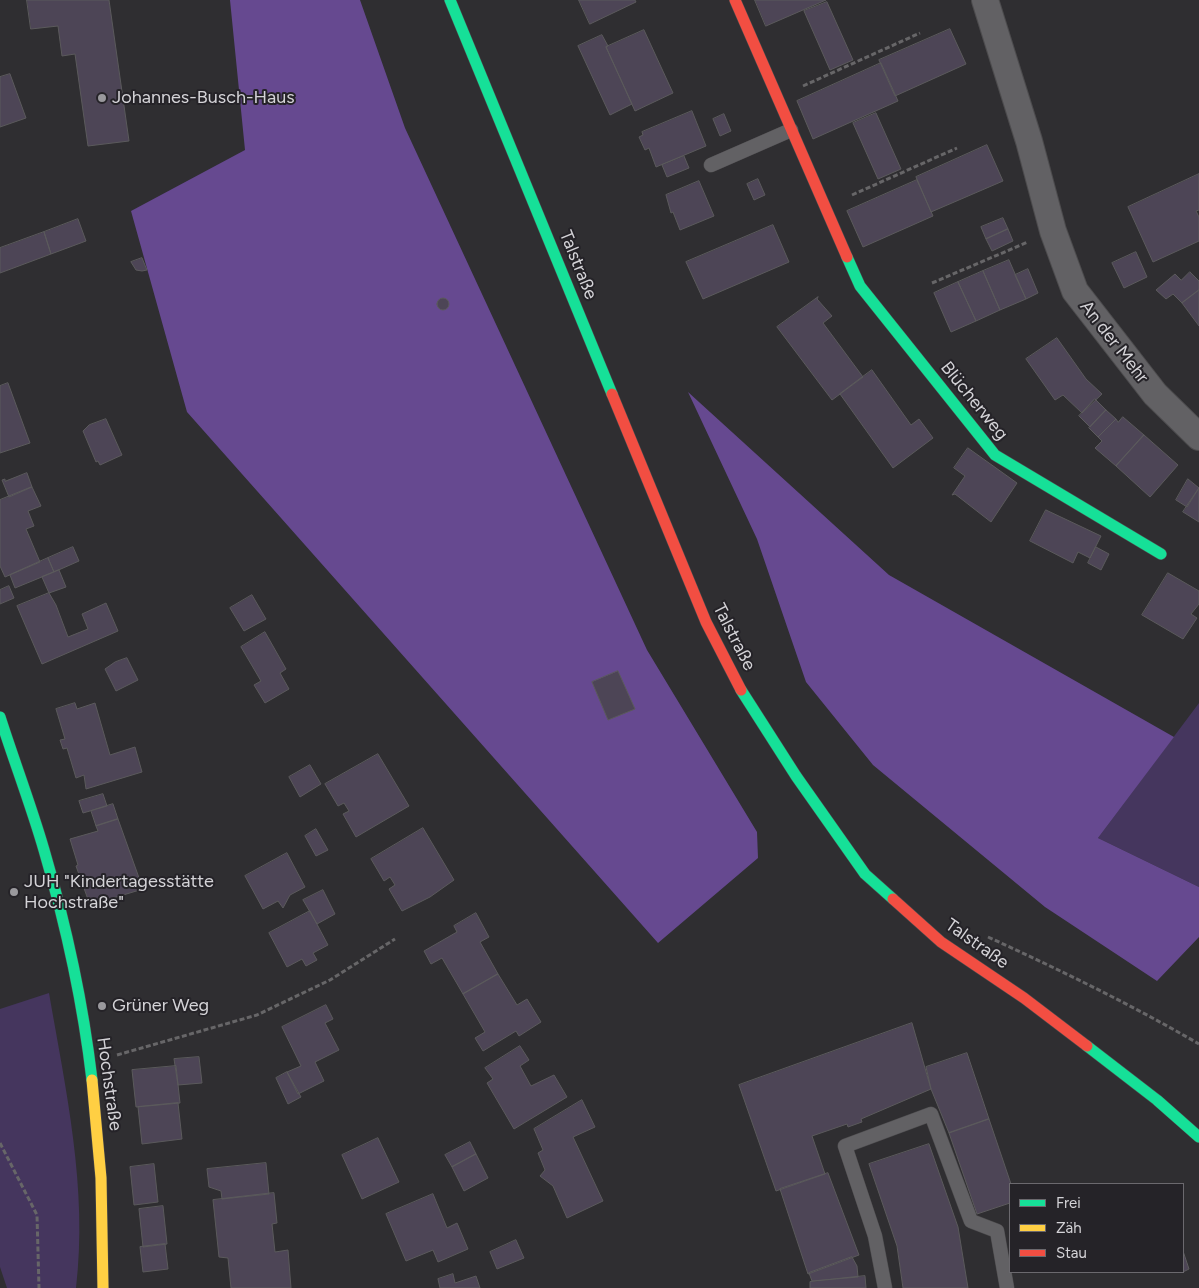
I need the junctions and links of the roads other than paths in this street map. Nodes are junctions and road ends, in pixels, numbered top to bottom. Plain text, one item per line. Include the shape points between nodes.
1 (450, 0) edge
2 (735, 0) edge
3 (985, 0) edge
4 (791, 130) junction
5 (712, 166) dead end
6 (1199, 437) edge
7 (1161, 554) dead end
8 (0, 717) edge
9 (1199, 1137) edge
10 (103, 1288) edge
11 (885, 1288) edge
12 (1007, 1288) edge

1 - 9 main road, Talstraße via 706,622 745,697 796,776 865,874 911,916 941,942 1024,998 1157,1100
2 - 4 main road, Blücherweg
3 - 6 street, An der Mehr via 1053,231 1074,291 1155,394
4 - 5 lane
4 - 7 main road, Blücherweg via 860,286 995,455
8 - 10 main road, Hochstraße via 46,860 90,1062 102,1172
11 - 12 lane via 875,1236 844,1146 931,1114 971,1221 997,1231

